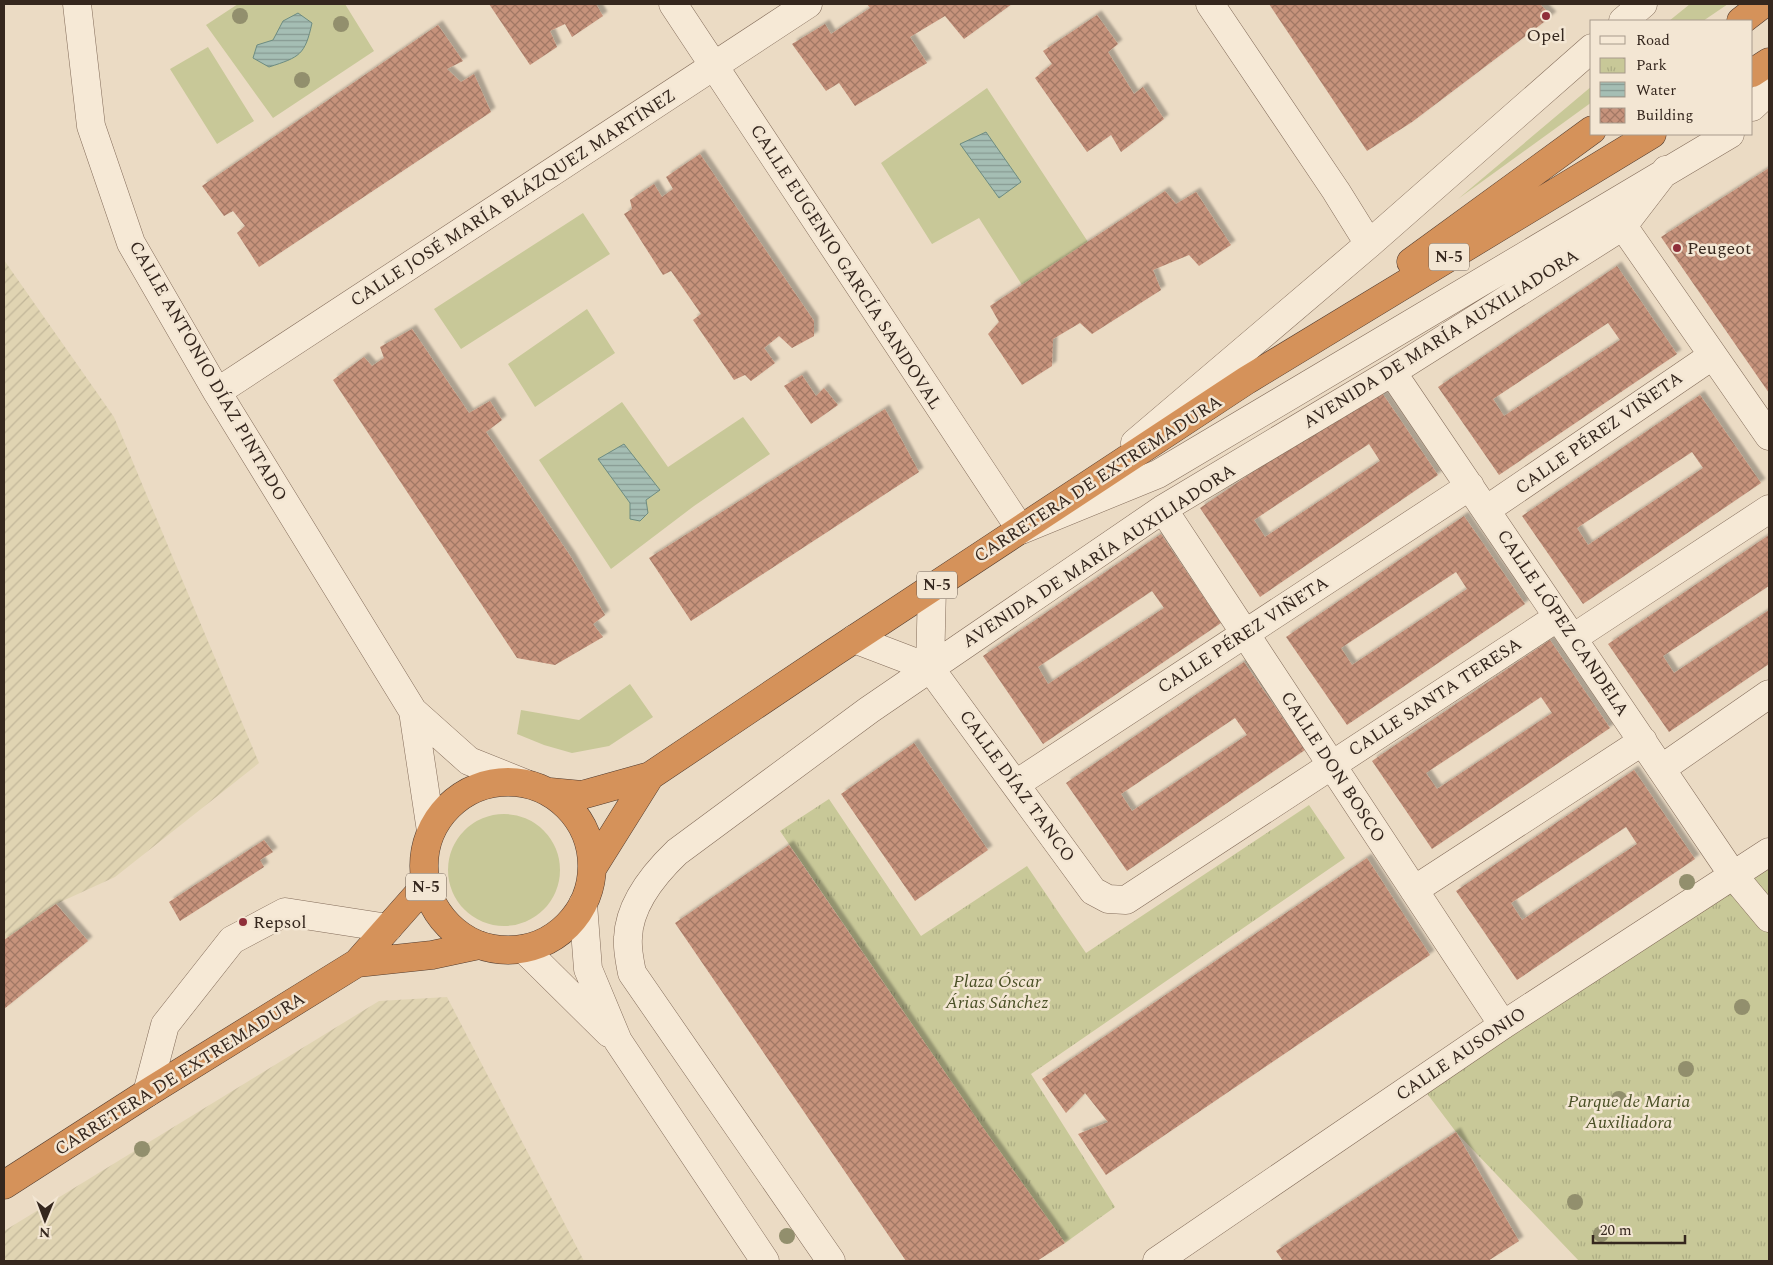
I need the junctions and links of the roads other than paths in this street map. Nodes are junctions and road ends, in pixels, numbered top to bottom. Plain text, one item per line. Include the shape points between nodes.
1 (76, 4) edge
2 (673, 4) edge
3 (808, 4) edge
4 (1210, 4) edge
5 (1642, 4) edge
6 (1764, 4) edge
7 (1624, 20) edge
8 (1742, 20) edge
9 (1590, 50) edge
10 (1769, 62) edge
11 (714, 66) junction
12 (1753, 72) edge
13 (1769, 91) edge
14 (1753, 106) edge
15 (1769, 111) edge
16 (1753, 120) edge
17 (1590, 131) edge
18 (1650, 135) edge
19 (1720, 138) edge
20 (1666, 170) junction
21 (1623, 226) junction
22 (1369, 244) junction
23 (1712, 356) junction
24 (1392, 372) junction
25 (1247, 380) junction
26 (217, 392) junction
27 (1769, 436) edge
28 (1470, 486) junction
29 (1070, 498) junction
30 (1163, 509) junction
31 (1769, 509) edge
32 (1486, 510) junction
33 (1021, 530) junction
34 (932, 588) junction
35 (1566, 627) junction
36 (1245, 634) junction
37 (854, 639) junction
38 (930, 668) junction
39 (1769, 694) edge
40 (413, 710) junction
41 (1643, 741) junction
42 (1332, 765) junction
43 (1661, 769) junction
44 (650, 776) junction
45 (524, 782) junction
46 (1016, 784) junction
47 (550, 792) junction
48 (431, 831) junction
49 (1769, 852) edge
50 (593, 867) junction
51 (1733, 875) junction
52 (426, 885) junction
53 (1414, 890) junction
54 (1108, 899) joint
55 (584, 904) junction
56 (1769, 918) edge
57 (388, 928) junction
58 (479, 945) junction
59 (524, 949) junction
60 (358, 963) junction
61 (1503, 1025) junction
62 (618, 1041) junction
63 (147, 1093) junction
64 (4, 1185) edge
65 (765, 1261) edge
66 (831, 1261) edge
67 (1157, 1261) edge

1 - 26 street, CALLE ANTONIO DÍAZ PINTADO via 91,126 131,243
2 - 11 street, CALLE EUGENIO GARCÍA SANDOVAL
3 - 11 street, CALLE JOSÉ MARÍA BLÁZQUEZ MARTÍNEZ
4 - 22 street
5 - 7 street
6 - 8 highway
9 - 22 street
10 - 12 highway
11 - 26 street, CALLE JOSÉ MARÍA BLÁZQUEZ MARTÍNEZ
11 - 33 street, CALLE EUGENIO GARCÍA SANDOVAL
13 - 14 street
15 - 16 street
17 - 25 highway, CARRETERA DE EXTREMADURA / N-5
18 - 25 highway, CARRETERA DE EXTREMADURA / N-5
19 - 20 street
20 - 21 street
20 - 33 street via 1158,474
21 - 23 street
21 - 24 street, AVENIDA DE MARÍA AUXILIADORA
22 - 29 street
23 - 27 street
23 - 32 street, CALLE PÉREZ VIÑETA
24 - 28 street, CALLE LÓPEZ CANDELA
24 - 30 street, AVENIDA DE MARÍA AUXILIADORA
25 - 29 highway, CARRETERA DE EXTREMADURA / N-5
26 - 40 street, CALLE ANTONIO DÍAZ PINTADO
28 - 32 street, CALLE LÓPEZ CANDELA
28 - 36 street, CALLE PÉREZ VIÑETA
29 - 33 highway, CARRETERA DE EXTREMADURA / N-5
30 - 36 street, CALLE DON BOSCO
30 - 38 street, AVENIDA DE MARÍA AUXILIADORA
31 - 35 street, CALLE SANTA TERESA
32 - 35 street, CALLE LÓPEZ CANDELA
33 - 34 highway, CARRETERA DE EXTREMADURA / N-5
34 - 37 highway, CARRETERA DE EXTREMADURA / N-5
34 - 38 street
35 - 41 street, CALLE LÓPEZ CANDELA
35 - 42 street, CALLE SANTA TERESA
36 - 42 street, CALLE DON BOSCO
36 - 46 street, CALLE PÉREZ VIÑETA
37 - 38 street
37 - 44 highway, CARRETERA DE EXTREMADURA / N-5
38 - 46 street, CALLE DÍAZ TANCO
38 - 66 street, AVENIDA DE MARÍA AUXILIADORA via 676,852 659,868 634,910 628,938 632,974
39 - 43 street
40 - 45 street, CALLE ANTONIO DÍAZ PINTADO via 469,761
40 - 48 street, CALLE ANTONIO DÍAZ PINTADO
41 - 43 street, CALLE LÓPEZ CANDELA
41 - 53 street
42 - 53 street, CALLE DON BOSCO
42 - 54 street, CALLE SANTA TERESA via 1126,900
43 - 51 street, CALLE LÓPEZ CANDELA
44 - 47 highway, CARRETERA DE EXTREMADURA / N-5 via 582,795
44 - 50 highway, CARRETERA DE EXTREMADURA / N-5
45 - 47 highway, CARRETERA DE EXTREMADURA / N-5
45 - 48 highway, CARRETERA DE EXTREMADURA / N-5 via 496,782 469,791 447,808
46 - 54 street, CALLE DÍAZ TANCO via 1093,891
47 - 50 highway, CARRETERA DE EXTREMADURA / N-5 via 568,806 582,824 590,844
48 - 52 highway, CARRETERA DE EXTREMADURA / N-5 via 424,858
49 - 51 street, CALLE AUSONIO
50 - 55 highway, CARRETERA DE EXTREMADURA / N-5 via 591,886
51 - 56 street, CALLE LÓPEZ CANDELA
51 - 61 street, CALLE AUSONIO
52 - 57 highway, CARRETERA DE EXTREMADURA / N-5
52 - 58 highway, CARRETERA DE EXTREMADURA / N-5 via 436,911 455,932
53 - 61 street, CALLE DON BOSCO
55 - 59 highway, CARRETERA DE EXTREMADURA / N-5 via 559,934
55 - 62 street via 588,969
57 - 60 highway, CARRETERA DE EXTREMADURA / N-5
57 - 63 street via 285,912 232,940 165,1025
58 - 59 highway, CARRETERA DE EXTREMADURA / N-5 via 501,950
58 - 60 highway, CARRETERA DE EXTREMADURA / N-5 via 432,955
59 - 62 street
60 - 63 highway, CARRETERA DE EXTREMADURA / N-5
61 - 67 street, CALLE AUSONIO
62 - 65 street
63 - 64 highway, CARRETERA DE EXTREMADURA / N-5

